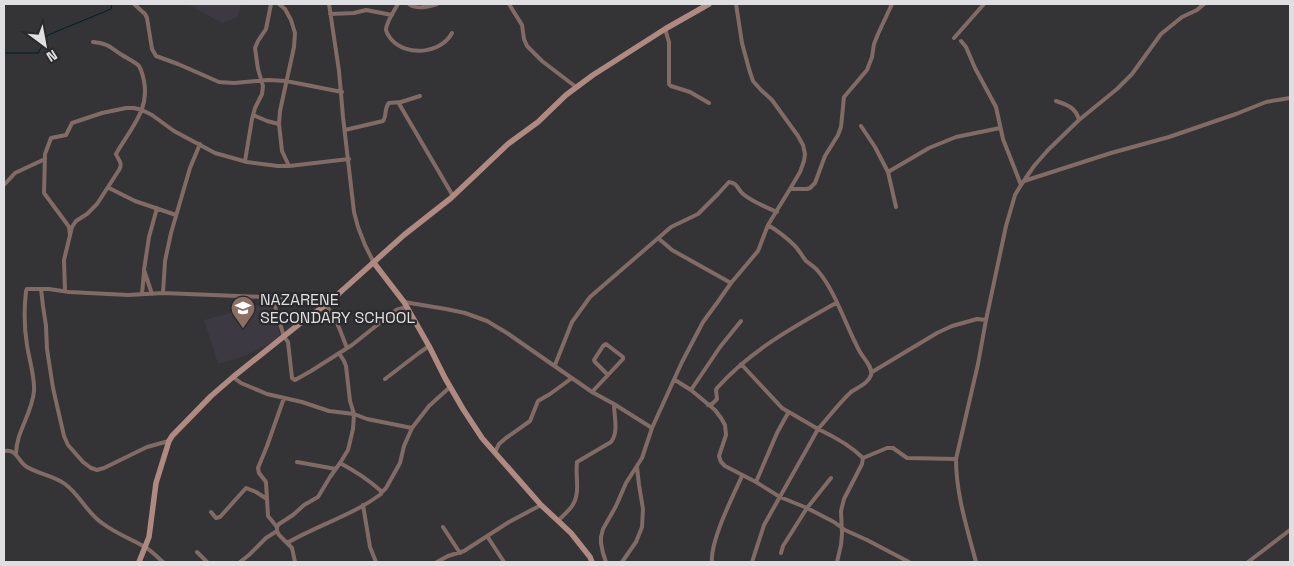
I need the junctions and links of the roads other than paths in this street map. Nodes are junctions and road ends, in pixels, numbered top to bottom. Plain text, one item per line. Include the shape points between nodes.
1 (134, 4) edge
2 (271, 4) edge
3 (279, 4) edge
4 (329, 4) edge
5 (398, 4) edge
6 (409, 4) edge
7 (437, 4) edge
8 (509, 4) edge
9 (709, 4) edge
10 (736, 4) edge
11 (892, 4) edge
12 (984, 4) edge
13 (1204, 4) edge
14 (330, 14) junction
15 (392, 15) junction
16 (665, 29) junction
17 (452, 33) dead end
18 (954, 38) dead end
19 (961, 41) dead end
20 (94, 42) dead end
21 (262, 81) junction
22 (286, 81) junction
23 (576, 87) junction
24 (342, 92) junction
25 (420, 96) dead end
26 (1290, 98) edge
27 (1056, 101) dead end
28 (398, 102) junction
29 (708, 103) dead end
30 (142, 110) junction
31 (253, 115) junction
32 (1079, 120) junction
33 (279, 124) junction
34 (861, 126) dead end
35 (1000, 128) junction
36 (345, 130) junction
37 (200, 144) junction
38 (45, 159) junction
39 (349, 160) junction
40 (245, 161) junction
41 (290, 166) junction
42 (888, 172) junction
43 (1022, 183) junction
44 (4, 185) edge
45 (109, 188) junction
46 (790, 190) junction
47 (453, 196) junction
48 (896, 207) dead end
49 (157, 208) junction
50 (777, 212) junction
51 (176, 215) junction
52 (768, 225) junction
53 (70, 235) junction
54 (658, 238) junction
55 (374, 263) junction
56 (144, 270) junction
57 (731, 283) junction
58 (42, 289) junction
59 (65, 291) junction
60 (163, 293) junction
61 (142, 294) junction
62 (152, 294) junction
63 (272, 296) junction
64 (836, 303) junction
65 (405, 304) junction
66 (326, 305) junction
67 (986, 320) junction
68 (741, 321) dead end
69 (284, 337) junction
70 (429, 346) junction
71 (347, 348) junction
72 (339, 354) junction
73 (741, 364) junction
74 (554, 365) junction
75 (872, 372) junction
76 (608, 375) junction
77 (233, 376) junction
78 (572, 378) junction
79 (385, 379) dead end
80 (675, 380) junction
81 (450, 387) junction
82 (691, 390) junction
83 (592, 392) junction
84 (284, 398) junction
85 (614, 404) junction
86 (708, 405) junction
87 (788, 413) junction
88 (354, 414) junction
89 (412, 428) junction
90 (652, 428) junction
91 (818, 429) junction
92 (169, 441) junction
93 (4, 450) edge
94 (495, 452) junction
95 (16, 454) junction
96 (863, 458) junction
97 (956, 459) junction
98 (297, 462) dead end
99 (340, 463) junction
100 (637, 467) junction
101 (336, 469) junction
102 (742, 476) junction
103 (831, 478) dead end
104 (756, 482) junction
105 (382, 493) junction
106 (780, 497) junction
107 (267, 500) junction
108 (363, 505) junction
109 (541, 505) junction
110 (807, 508) junction
111 (211, 512) dead end
112 (558, 521) junction
113 (443, 527) dead end
114 (842, 528) junction
115 (277, 529) junction
116 (1290, 530) edge
117 (487, 536) junction
118 (287, 543) junction
119 (146, 548) junction
120 (197, 552) dead end
121 (460, 553) junction
122 (781, 553) dead end
123 (139, 562) edge
124 (163, 562) edge
125 (207, 562) edge
126 (240, 562) edge
127 (295, 562) edge
128 (376, 562) edge
129 (437, 562) edge
130 (504, 562) edge
131 (592, 562) edge
132 (606, 562) edge
133 (622, 562) edge
134 (712, 562) edge
135 (752, 562) edge
136 (837, 562) edge
137 (909, 562) edge
138 (976, 562) edge
139 (1248, 562) edge

1 - 21 street via 147,18 156,56 219,82
2 - 21 street via 266,29 255,48
3 - 22 street via 291,20 295,33
4 - 14 street
5 - 15 street
6 - 7 street via 418,7
8 - 23 street via 522,25 527,46
9 - 16 street
10 - 46 street via 742,43 754,80 789,122 803,145 804,161
11 - 46 street via 867,70 844,97 841,127 813,186
12 - 18 street
13 - 32 street via 1161,34 1132,74
14 - 15 street via 366,10
14 - 24 street
15 - 17 street via 387,32 404,49 426,51 446,42
16 - 23 street
16 - 29 street via 669,42 669,84
19 - 35 street via 996,107
20 - 30 street via 108,45 139,66 145,88
21 - 22 street
21 - 31 street via 262,94
22 - 24 street
22 - 33 street
23 - 47 street via 503,148
24 - 36 street
25 - 28 street
26 - 43 street via 1266,102
27 - 32 street via 1073,108
28 - 36 street via 387,104 383,121
28 - 47 street
30 - 37 street
30 - 38 street via 110,111 72,124 67,135 52,138
30 - 45 street via 116,155 121,166
31 - 33 street
31 - 40 street
32 - 43 street via 1048,150
33 - 41 street via 282,151
34 - 42 street
35 - 42 street via 956,136
35 - 43 street via 1006,150
36 - 39 street
37 - 40 street via 215,153
37 - 51 street
38 - 44 street via 15,173
38 - 53 street via 44,194 69,227
39 - 41 street
39 - 55 street via 354,212
40 - 41 street
42 - 48 street
43 - 67 street via 1006,226
45 - 49 street
45 - 53 street via 74,224
46 - 50 street
47 - 55 street
49 - 51 street
49 - 56 street via 148,237
50 - 52 street
50 - 54 street via 747,196 730,181 698,214 671,226
51 - 60 street via 168,245
52 - 57 street via 758,251
52 - 64 street via 796,246 807,262 818,270
53 - 59 street via 64,260
54 - 57 street via 672,250
54 - 74 street via 590,296 572,322
55 - 65 street
55 - 66 street
56 - 61 street
56 - 62 street
57 - 80 street via 703,322
58 - 59 street
58 - 92 street via 53,388 68,445 97,470
58 - 95 street via 26,291 26,338 34,388
59 - 61 street
60 - 62 street
60 - 63 street
61 - 62 street
63 - 66 street via 315,298
63 - 69 street
64 - 73 street via 784,332
64 - 75 street
65 - 70 street
65 - 71 street
65 - 74 street via 455,311 487,321
66 - 69 street
66 - 71 street
67 - 75 street via 977,319 952,326
67 - 97 street
68 - 82 street
69 - 72 street via 288,342 293,380
69 - 77 street
70 - 79 street
70 - 81 street
71 - 72 street
72 - 88 street via 346,366
73 - 86 street via 717,388 717,398
73 - 87 street
74 - 78 street
75 - 91 street via 867,382 850,393
76 - 76 street via 623,359 606,344 594,360
76 - 83 street
77 - 84 street via 254,389
77 - 92 street
78 - 83 street
78 - 94 street via 538,401 530,421 499,444
80 - 82 street
80 - 90 street
81 - 89 street
81 - 94 street via 482,438
82 - 86 street
83 - 85 street
84 - 88 street via 329,411
84 - 107 street via 258,468 266,482
85 - 90 street
85 - 112 street via 615,437 577,462 576,499
86 - 102 street via 725,425 726,435 719,456 725,466
87 - 91 street
87 - 104 street
88 - 89 street
88 - 99 street via 350,443
89 - 105 street via 400,463
90 - 100 street
91 - 96 street
91 - 106 street
92 - 119 street via 156,484
93 - 95 street
94 - 109 street
95 - 119 street via 28,468 66,485 102,524
96 - 97 street via 893,448 907,458
96 - 114 street via 844,499
97 - 138 street via 958,487
98 - 101 street
99 - 101 street
99 - 105 street
100 - 132 street via 603,529 601,537
100 - 133 street via 643,509 642,528
101 - 115 street via 318,497 279,524
102 - 104 street
102 - 134 street via 719,529
103 - 110 street
104 - 106 street
105 - 108 street
106 - 110 street
106 - 135 street via 764,525
107 - 111 street via 246,488 220,517 216,518
107 - 115 street via 268,516
108 - 118 street
108 - 128 street via 370,547
109 - 112 street
109 - 117 street
110 - 114 street
110 - 122 street
112 - 131 street
113 - 121 street
114 - 136 street
114 - 137 street
115 - 118 street
115 - 126 street
116 - 139 street
117 - 121 street
117 - 130 street
118 - 127 street via 292,548
119 - 123 street
119 - 124 street
120 - 125 street
121 - 129 street

